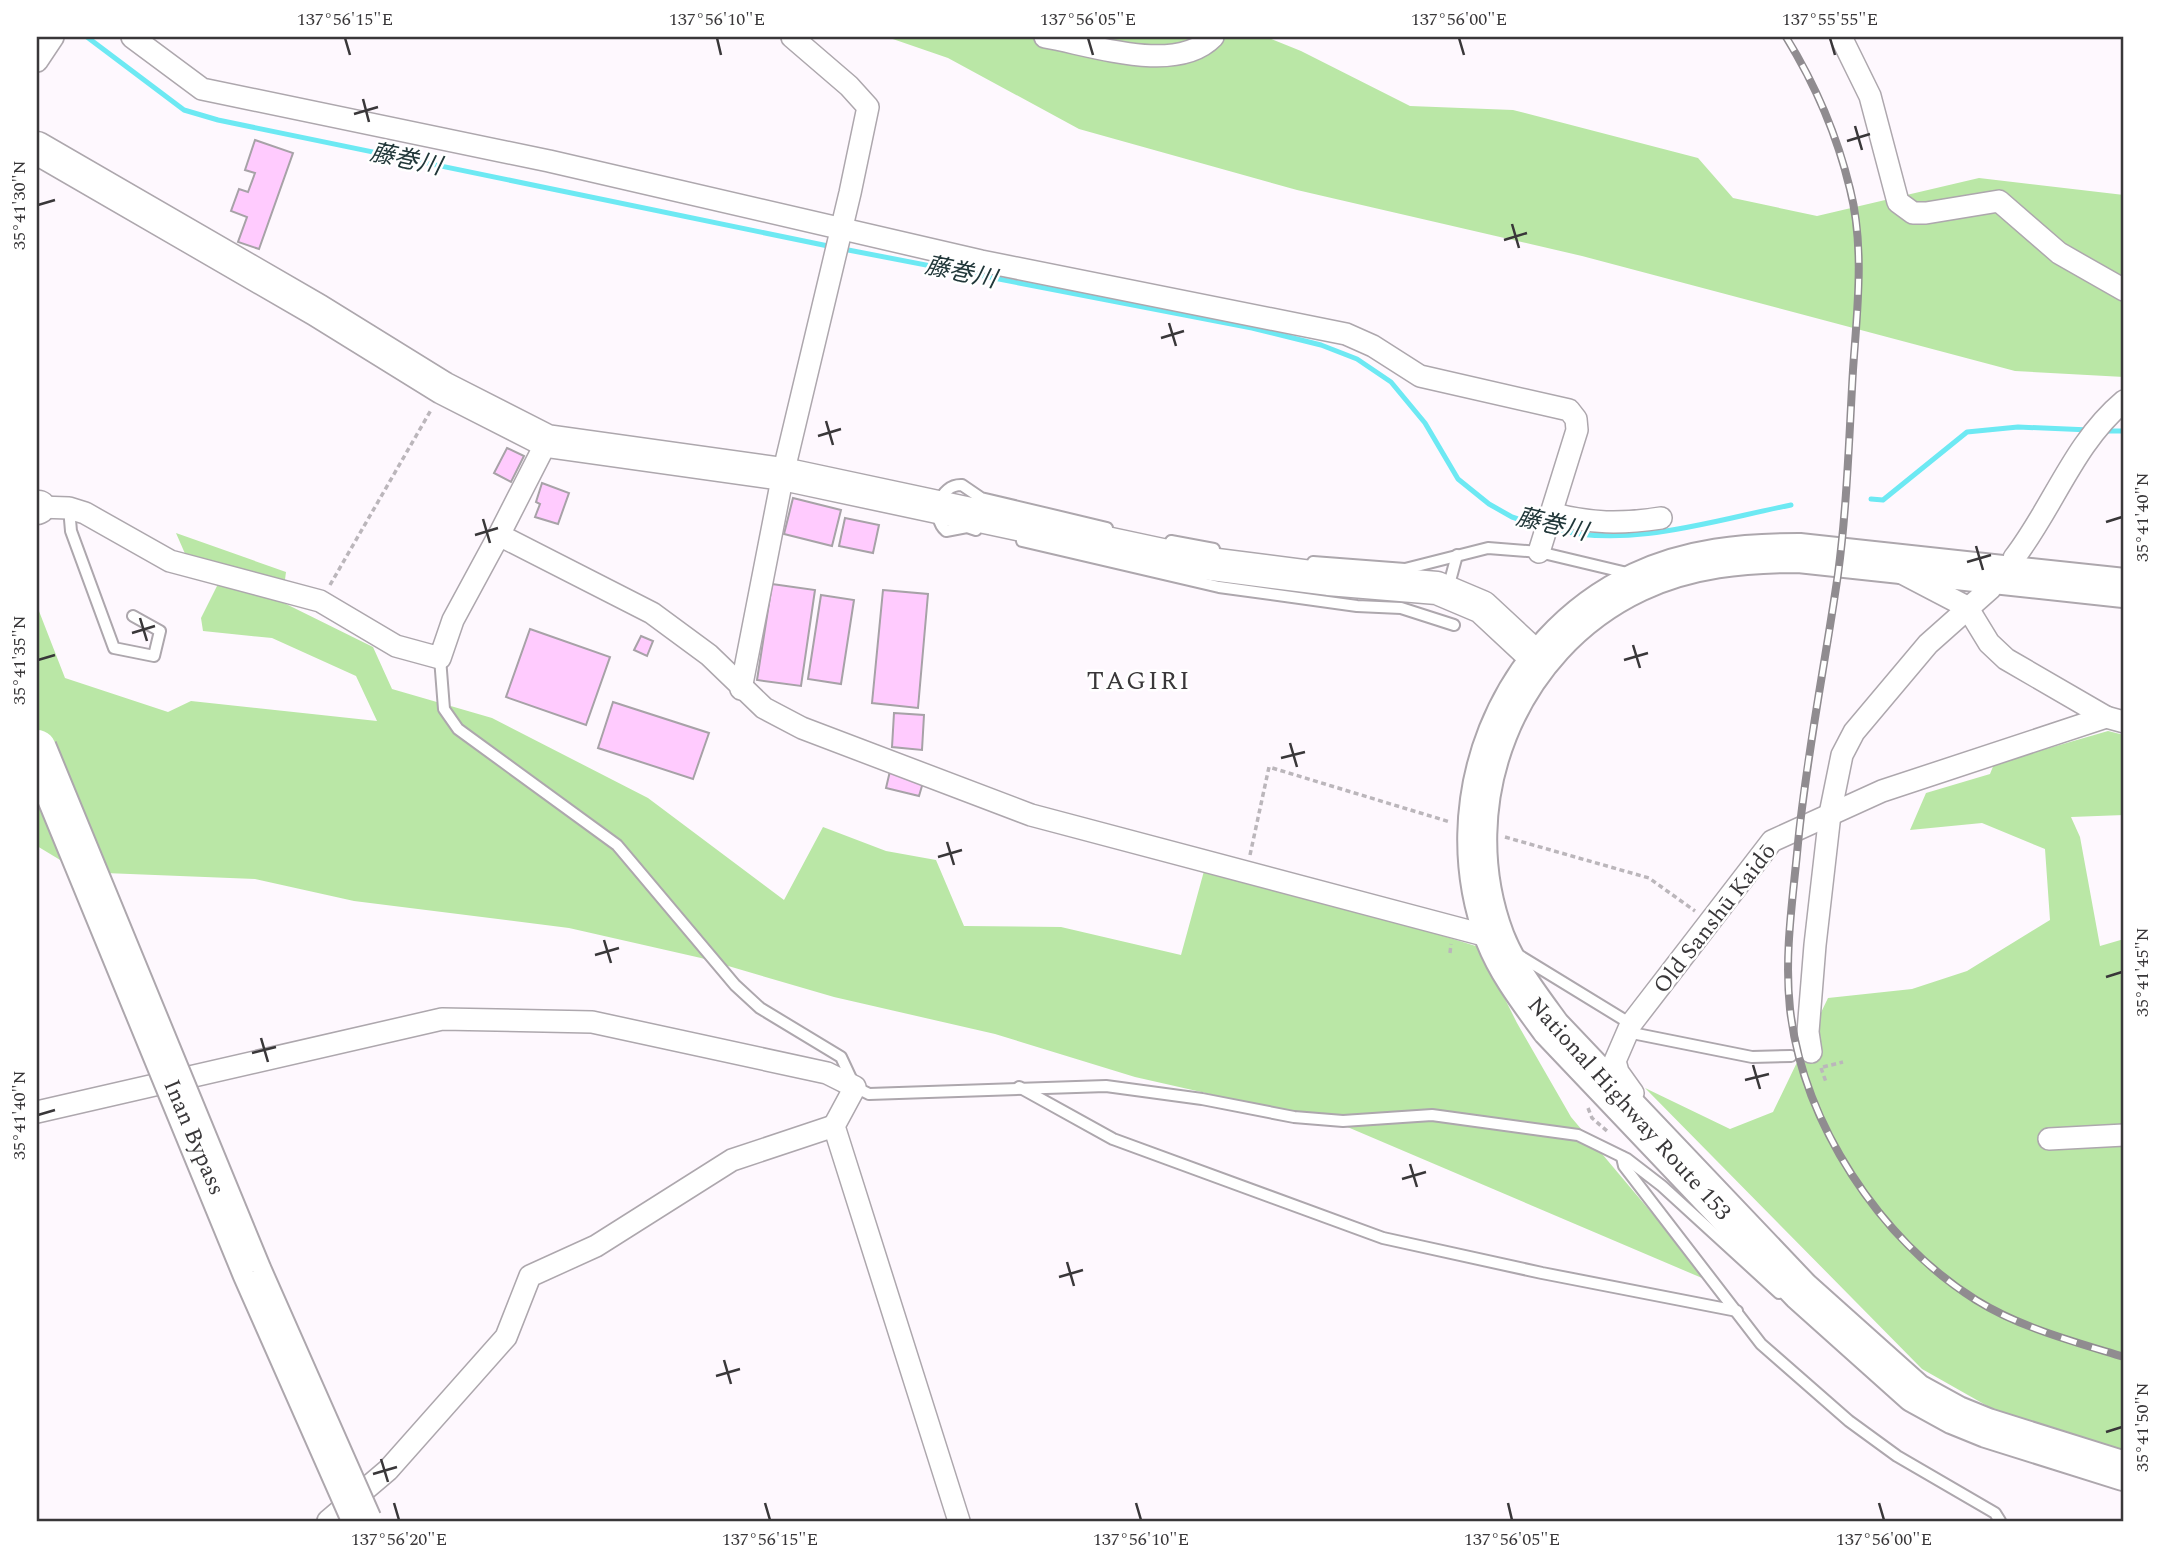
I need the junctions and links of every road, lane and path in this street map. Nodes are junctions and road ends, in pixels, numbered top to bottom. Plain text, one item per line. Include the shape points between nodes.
1 (52, 37) edge
2 (132, 37) edge
3 (792, 37) edge
4 (1045, 37) edge
5 (1213, 37) edge
6 (1841, 37) edge
7 (37, 61) edge
8 (37, 148) edge
9 (841, 228) junction
10 (2124, 290) edge
11 (443, 388) junction
12 (2124, 401) edge
13 (547, 441) junction
14 (783, 474) junction
15 (939, 506) junction
16 (38, 508) edge
17 (69, 508) junction
18 (1551, 515) junction
19 (1661, 518) dead end
20 (1121, 531) dead end
21 (992, 534) dead end
22 (499, 535) junction
23 (1005, 537) dead end
24 (1160, 539) dead end
25 (1541, 546) junction
26 (1226, 552) dead end
27 (1457, 555) junction
28 (2014, 558) dead end
29 (1305, 561) dead end
30 (1892, 562) junction
31 (1623, 572) dead end
32 (1450, 581) dead end
33 (1991, 588) dead end
34 (2124, 588) edge
35 (320, 601) junction
36 (1967, 607) junction
37 (133, 616) dead end
38 (1454, 625) dead end
39 (440, 658) junction
40 (1541, 661) junction
41 (741, 689) junction
42 (2115, 719) edge
43 (37, 749) edge
44 (1830, 814) junction
45 (1452, 823) dead end
46 (1494, 834) dead end
47 (1247, 870) junction
48 (1711, 922) junction
49 (1499, 945) junction
50 (1629, 1028) junction
51 (1808, 1059) junction
52 (1843, 1062) dead end
53 (855, 1087) junction
54 (1018, 1087) junction
55 (37, 1112) edge
56 (1634, 1116) junction
57 (834, 1126) junction
58 (2124, 1135) edge
59 (2049, 1139) dead end
60 (1622, 1157) junction
61 (1801, 1291) junction
62 (1737, 1311) junction
63 (2124, 1471) edge
64 (328, 1521) edge
65 (362, 1521) edge
66 (959, 1521) edge
67 (2000, 1521) edge

1 - 7 street
2 - 9 street via 202,89
3 - 9 street via 868,107
4 - 5 street via 1163,58 1202,48
6 - 10 street via 1870,96 1898,202 1913,213 1926,213 1999,201 2059,253
8 - 11 street
9 - 14 street
9 - 18 street via 981,261 1346,334 1420,376 1569,410 1577,430
11 - 13 street
11 - 35 path
12 - 28 street via 2100,422
13 - 14 street
13 - 22 street
14 - 15 street
14 - 41 street
15 - 20 lane via 943,494 962,485 981,498
15 - 21 lane via 937,520 946,531 967,527
15 - 40 street via 1195,562 1437,588 1482,607
16 - 17 street
17 - 35 street via 170,561
17 - 37 lane via 71,531 114,648 154,656 160,631
18 - 19 street via 1611,523
18 - 25 street
22 - 39 street via 453,620
22 - 41 street via 652,613 709,655
23 - 38 lane via 1219,587 1442,613
24 - 26 lane
25 - 27 lane via 1488,548
25 - 31 lane
27 - 29 lane via 1405,569
27 - 32 lane
30 - 34 highway, National Highway Route 153
30 - 36 street via 1903,576
30 - 40 highway, National Highway Route 153 via 1751,553 1675,568 1637,582 1593,610
33 - 36 street
35 - 39 street via 397,646
36 - 42 street via 1989,643 2006,659
36 - 44 street via 1928,644 1854,732 1842,755
39 - 53 lane via 444,709 458,729 617,845 735,985 760,1008 841,1057
40 - 49 highway, National Highway Route 153 via 1504,719 1480,788 1476,847 1484,898
41 - 47 street via 764,708 802,728 1031,815
42 - 44 street, Old Sanshū Kaidō via 1906,782
43 - 65 highway, Inan Bypass, bridge via 252,1272
44 - 48 street, Old Sanshū Kaidō via 1772,841
44 - 51 street
45 - 47 path via 1269,767
46 - 48 path via 1649,878
47 - 49 street
48 - 50 street, Old Sanshū Kaidō
49 - 50 lane
49 - 56 highway, National Highway Route 153 via 1513,975 1551,1028
50 - 51 lane via 1752,1057
50 - 56 street, Old Sanshū Kaidō via 1615,1061 1636,1101
51 - 52 path
53 - 54 lane via 869,1094
53 - 55 street via 827,1073 592,1022 442,1019
53 - 57 street
54 - 60 lane via 1106,1086 1343,1121 1432,1115 1578,1135
54 - 62 lane via 1113,1139 1382,1238
56 - 61 highway, National Highway Route 153
57 - 64 street via 732,1160 596,1246 530,1276 506,1337 388,1469
57 - 66 street
58 - 59 street
60 - 61 lane via 1688,1208 1763,1282 1779,1293
60 - 62 lane via 1624,1166
61 - 63 highway, National Highway Route 153 via 1915,1393 1955,1415
62 - 67 lane via 1761,1344 1849,1420 1897,1456 1995,1513

